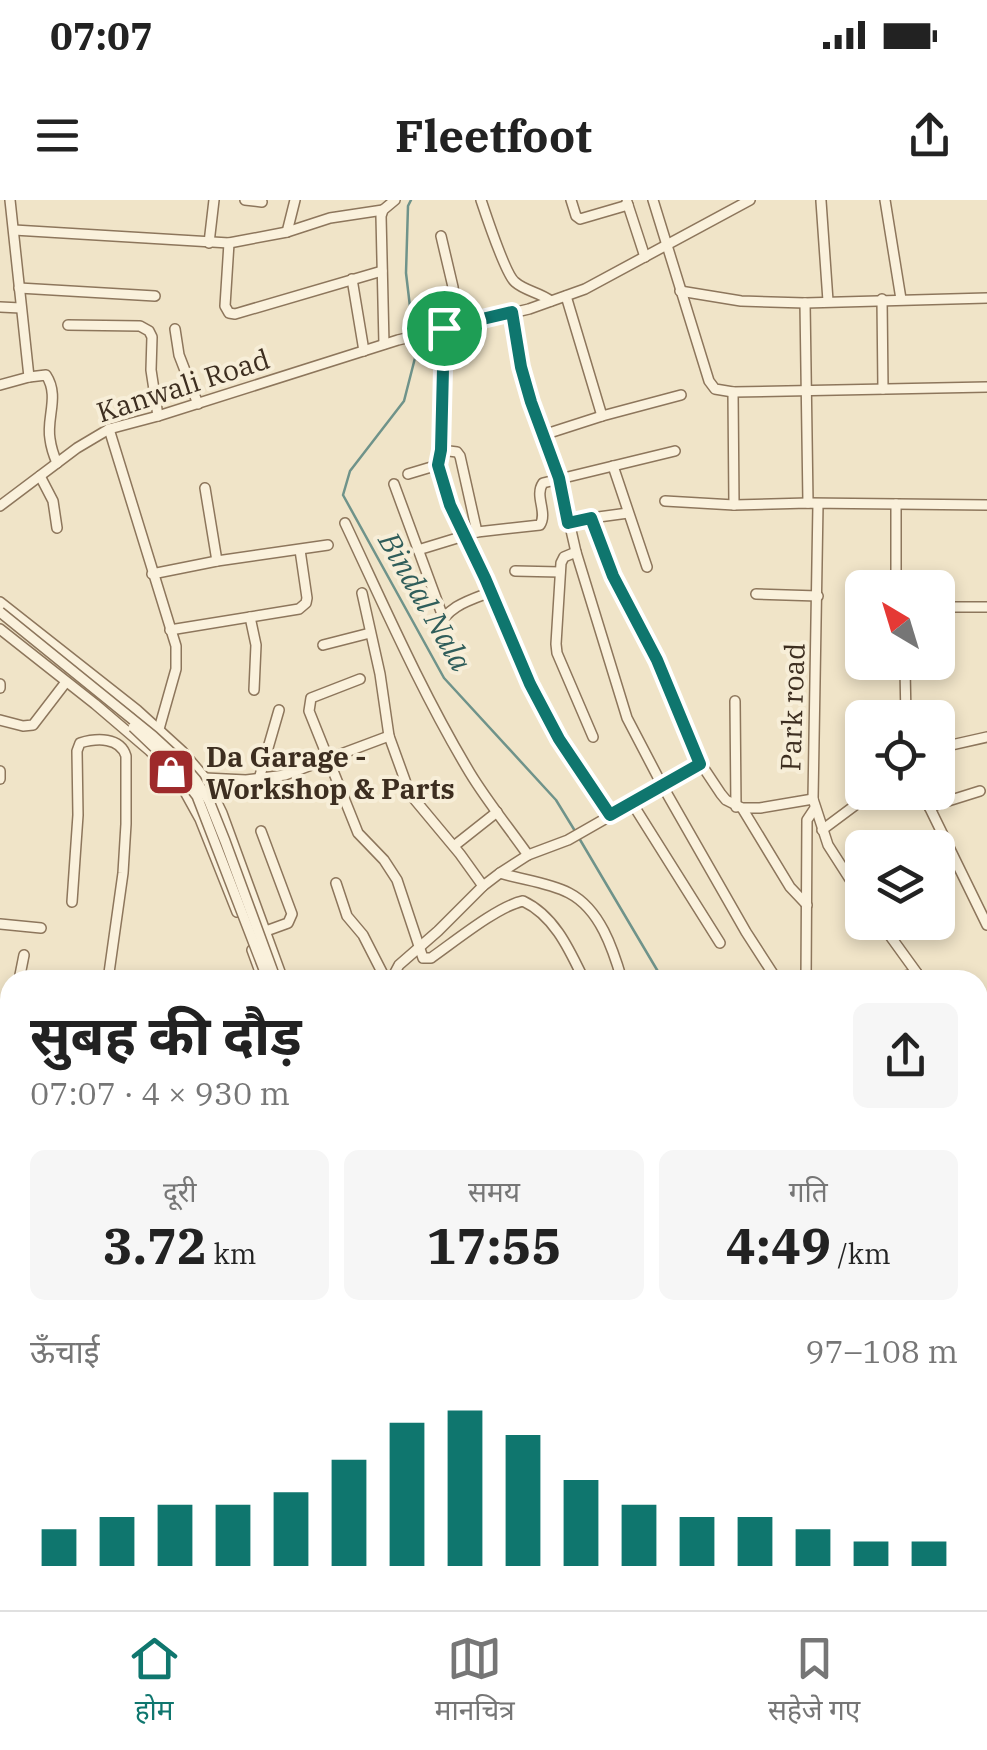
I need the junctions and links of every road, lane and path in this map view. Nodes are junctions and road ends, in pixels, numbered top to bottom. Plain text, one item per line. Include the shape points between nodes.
1 (10, 200) edge
2 (214, 200) edge
3 (244, 200) edge
4 (294, 200) edge
5 (393, 200) edge
6 (481, 200) edge
7 (571, 200) edge
8 (653, 200) edge
9 (750, 200) edge
10 (885, 200) edge
11 (821, 201) edge
12 (262, 202) edge
13 (627, 202) edge
14 (383, 210) junction
15 (287, 232) junction
16 (14, 234) junction
17 (442, 236) dead end
18 (0, 237) edge
19 (209, 243) junction
20 (229, 243) junction
21 (666, 245) junction
22 (644, 257) junction
23 (382, 271) junction
24 (352, 279) junction
25 (19, 288) junction
26 (680, 291) junction
27 (155, 296) dead end
28 (566, 296) junction
29 (902, 298) junction
30 (987, 298) edge
31 (882, 299) junction
32 (550, 301) junction
33 (828, 301) junction
34 (805, 302) junction
35 (0, 307) edge
36 (21, 308) junction
37 (512, 312) junction
38 (68, 324) dead end
39 (458, 325) junction
40 (444, 328) junction
41 (175, 329) dead end
42 (384, 344) junction
43 (364, 351) junction
44 (29, 376) junction
45 (0, 384) edge
46 (987, 387) edge
47 (883, 389) junction
48 (806, 391) junction
49 (733, 392) junction
50 (681, 395) dead end
51 (198, 404) junction
52 (158, 416) junction
53 (602, 416) junction
54 (108, 429) junction
55 (543, 435) junction
56 (441, 450) junction
57 (676, 451) dead end
58 (56, 464) junction
59 (438, 465) junction
60 (613, 466) junction
61 (408, 474) dead end
62 (40, 476) junction
63 (559, 478) junction
64 (394, 484) dead end
65 (205, 488) dead end
66 (665, 502) dead end
67 (813, 503) junction
68 (896, 504) junction
69 (734, 505) junction
70 (987, 505) edge
71 (0, 506) edge
72 (628, 513) junction
73 (591, 518) junction
74 (345, 523) dead end
75 (568, 523) junction
76 (57, 528) dead end
77 (477, 532) junction
78 (463, 535) junction
79 (328, 545) dead end
80 (300, 550) junction
81 (418, 550) junction
82 (576, 552) junction
83 (217, 562) junction
84 (647, 567) dead end
85 (896, 570) edge
86 (515, 571) dead end
87 (560, 572) junction
88 (152, 574) junction
89 (491, 592) junction
90 (362, 593) dead end
91 (756, 594) dead end
92 (818, 596) junction
93 (987, 607) edge
94 (955, 608) edge
95 (1, 612) edge
96 (250, 617) junction
97 (442, 617) junction
98 (0, 628) edge
99 (34, 629) junction
100 (170, 630) junction
101 (436, 630) dead end
102 (370, 633) junction
103 (20, 645) junction
104 (322, 645) dead end
105 (360, 680) dead end
106 (66, 682) junction
107 (254, 690) dead end
108 (735, 700) dead end
109 (279, 710) dead end
110 (0, 720) edge
111 (159, 730) junction
112 (389, 736) junction
113 (987, 737) edge
114 (594, 738) dead end
115 (955, 744) edge
116 (330, 760) junction
117 (700, 764) junction
118 (0, 771) edge
119 (205, 778) junction
120 (258, 779) junction
121 (0, 780) edge
122 (662, 785) junction
123 (980, 791) dead end
124 (955, 799) edge
125 (632, 802) junction
126 (814, 804) junction
127 (739, 807) junction
128 (849, 810) edge
129 (497, 812) junction
130 (610, 815) junction
131 (262, 830) dead end
132 (822, 830) junction
133 (454, 846) junction
134 (528, 855) junction
135 (955, 859) edge
136 (500, 873) junction
137 (845, 873) edge
138 (336, 883) dead end
139 (483, 886) junction
140 (72, 902) dead end
141 (807, 905) junction
142 (0, 924) edge
143 (987, 924) edge
144 (40, 928) dead end
145 (266, 931) junction
146 (893, 940) edge
147 (720, 943) dead end
148 (419, 949) junction
149 (24, 956) dead end
150 (22, 970) edge
151 (109, 970) edge
152 (262, 970) edge
153 (262, 970) edge
154 (275, 970) edge
155 (276, 970) edge
156 (379, 970) edge
157 (396, 970) edge
158 (579, 970) edge
159 (618, 970) edge
160 (771, 970) edge
161 (806, 970) edge
162 (915, 970) edge

1 - 16 street
2 - 19 street
3 - 12 street
4 - 15 street
5 - 14 street
6 - 32 street via 507,273
7 - 13 street via 580,219
8 - 21 street
9 - 21 street
10 - 29 street
11 - 33 street
13 - 22 street
14 - 15 street
14 - 23 street
15 - 20 street
16 - 18 street
16 - 19 street
16 - 25 street
17 - 39 street
19 - 20 street
20 - 24 street via 229,313
21 - 22 street
21 - 26 street
22 - 28 street
23 - 24 street
23 - 42 street
24 - 43 street
25 - 27 street
25 - 36 street
26 - 34 street
26 - 49 street via 712,386
28 - 32 street
28 - 53 street
29 - 30 street
29 - 31 street
31 - 33 street
31 - 47 street
32 - 37 street
33 - 34 street
34 - 48 street, Park road
35 - 36 street
36 - 44 street
37 - 39 street
37 - 55 street
38 - 52 street via 149,331
39 - 40 street
40 - 42 street, Kanwali Road
40 - 56 street
41 - 51 street
42 - 43 street, Kanwali Road
43 - 51 street, Kanwali Road
44 - 45 street
44 - 58 street via 50,381 49,439
46 - 47 street
47 - 48 street
48 - 49 street
48 - 67 street, Park road
49 - 69 street
50 - 53 street
51 - 52 street, Kanwali Road
52 - 54 street, Kanwali Road
53 - 55 street
54 - 58 street, Kanwali Road
54 - 88 street
55 - 63 street
56 - 59 street
56 - 77 street via 460,456
57 - 60 street
58 - 62 street, Kanwali Road
59 - 61 street
59 - 78 street
60 - 63 street
60 - 72 street
62 - 71 street, Kanwali Road
62 - 76 street
63 - 75 street
63 - 77 street via 540,484 540,525
64 - 81 street
65 - 83 street
66 - 69 street
67 - 68 street
67 - 69 street
67 - 92 street, Park road
68 - 70 street
68 - 85 street
72 - 73 street
72 - 84 street
73 - 75 street
73 - 117 street
74 - 129 street via 416,676
75 - 82 street
77 - 78 street
78 - 81 street
78 - 89 street
79 - 80 street
80 - 83 street
80 - 96 street via 306,603
81 - 97 street
82 - 87 street via 562,560
82 - 122 street via 626,718
83 - 88 street
86 - 87 street
87 - 114 street via 558,653
88 - 100 street
89 - 97 street
89 - 130 street via 544,712
90 - 102 street
91 - 92 street
92 - 126 street, Park road
93 - 94 street
95 - 99 street
95 - 152 street, bridge via 186,780
95 - 154 street, bridge via 153,736 196,780
96 - 100 street
96 - 107 street
97 - 101 street
98 - 103 street
99 - 103 street
99 - 111 street
100 - 111 street via 178,658
102 - 104 street
102 - 112 street
103 - 106 street
105 - 116 street via 309,701
106 - 110 street via 34,725
106 - 153 street via 179,781
108 - 127 street
109 - 120 street
111 - 119 street
112 - 116 street
112 - 133 street via 410,794
113 - 115 street
116 - 120 street
116 - 148 street via 358,833 397,880
117 - 122 street
117 - 127 street
118 - 121 street
119 - 120 street
119 - 145 street
122 - 125 street
122 - 160 street
123 - 124 street
125 - 130 street
125 - 147 street
126 - 127 street
126 - 132 street, Park road
126 - 141 street via 806,820
127 - 141 street
128 - 132 street
129 - 133 street
129 - 134 street
130 - 134 street
131 - 145 street via 292,914 288,923
132 - 137 street, Park road
133 - 139 street
134 - 136 street
135 - 143 street
136 - 139 street
136 - 159 street via 580,902 606,936
138 - 156 street
139 - 148 street
140 - 151 street via 77,751 85,741 114,741 126,756 126,824
141 - 161 street
142 - 144 street
145 - 155 street
146 - 162 street
148 - 157 street
148 - 158 street via 431,958 524,901 562,937
149 - 150 street

